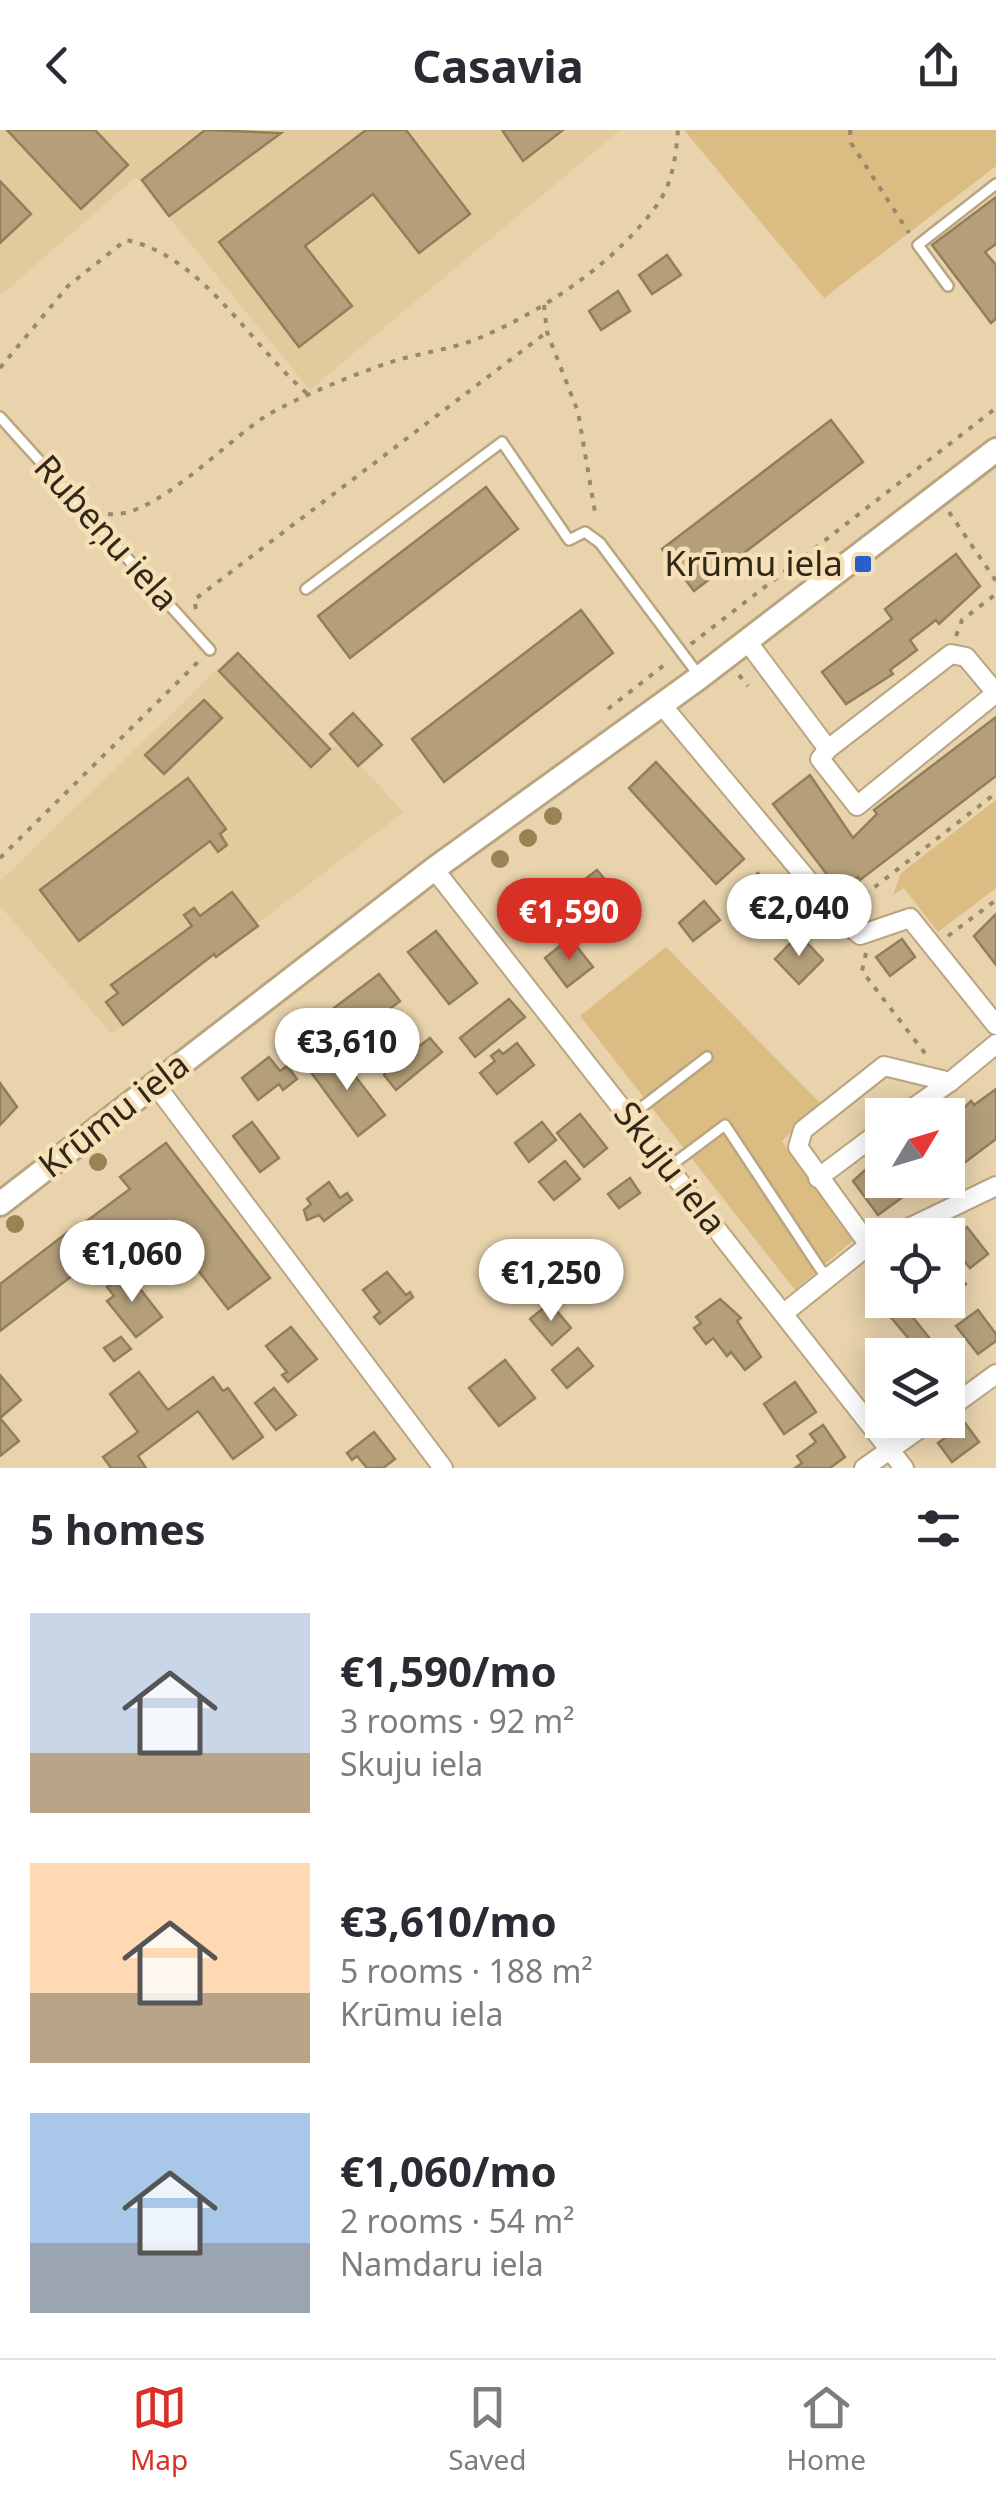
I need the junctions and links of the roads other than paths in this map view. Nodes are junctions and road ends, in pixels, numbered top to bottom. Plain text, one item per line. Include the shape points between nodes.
1 (996, 184) edge
2 (948, 286) dead end
3 (0, 417) edge
4 (996, 450) edge
5 (306, 589) dead end
6 (747, 641) junction
7 (210, 650) road end
8 (700, 677) junction
9 (996, 693) edge
10 (661, 704) junction
11 (828, 748) junction
12 (434, 869) junction
13 (996, 1026) edge
14 (996, 1044) edge
15 (707, 1056) dead end
16 (950, 1082) junction
17 (156, 1084) junction
18 (927, 1098) edge
19 (629, 1117) junction
20 (865, 1143) edge
21 (669, 1167) junction
22 (818, 1178) junction
23 (996, 1186) edge
24 (0, 1204) edge
25 (929, 1218) edge
26 (865, 1231) edge
27 (865, 1251) edge
28 (831, 1276) junction
29 (784, 1314) junction
30 (996, 1374) edge
31 (965, 1397) edge
32 (907, 1438) edge
33 (891, 1449) junction
34 (442, 1468) edge
35 (864, 1468) edge
36 (904, 1468) edge

1 - 2 lane via 918,246
3 - 7 lane, Rubeņu iela
4 - 6 street, Krūmu iela
5 - 8 lane via 502,442 569,540 584,532 600,543
6 - 8 street, Krūmu iela
6 - 11 street
8 - 10 street, Krūmu iela
9 - 11 street via 966,657 951,654
9 - 11 street via 858,806 820,760
10 - 12 street, Krūmu iela
10 - 13 street via 838,916 860,935 910,918
12 - 17 street, Krūmu iela
12 - 19 street, Skuju iela
14 - 16 street
15 - 19 lane
16 - 18 street
16 - 22 street via 884,1066 803,1130 798,1148
17 - 24 street, Krūmu iela
17 - 34 street
19 - 21 street, Skuju iela
20 - 22 street
21 - 28 lane via 725,1125
21 - 29 street, Skuju iela
22 - 26 street
23 - 25 street
27 - 28 street
28 - 29 street
29 - 33 street, Skuju iela
30 - 31 street
32 - 33 street
33 - 35 street
33 - 36 street, Skuju iela

